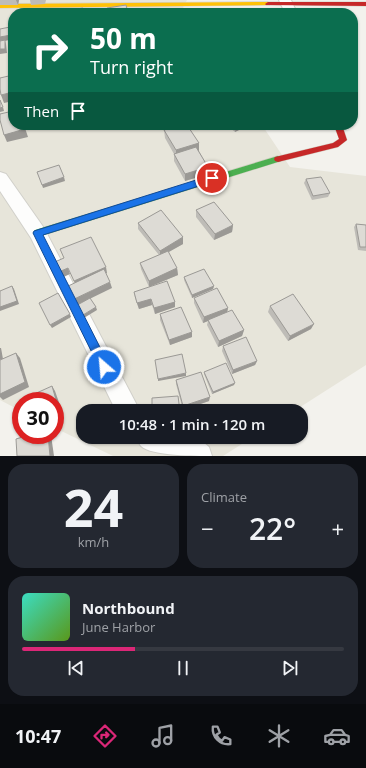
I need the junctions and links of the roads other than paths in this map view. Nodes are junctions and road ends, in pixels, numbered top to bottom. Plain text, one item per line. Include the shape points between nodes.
1 (366, 4) edge
2 (0, 6) edge
3 (287, 6) edge
4 (340, 130) edge
5 (0, 178) edge
6 (38, 233) junction
7 (124, 404) edge
8 (177, 444) edge
9 (200, 456) edge

1 - 3 street
2 - 3 street
4 - 6 street via 343,140 334,145 272,160
5 - 6 street
6 - 7 street
8 - 9 street via 189,446

